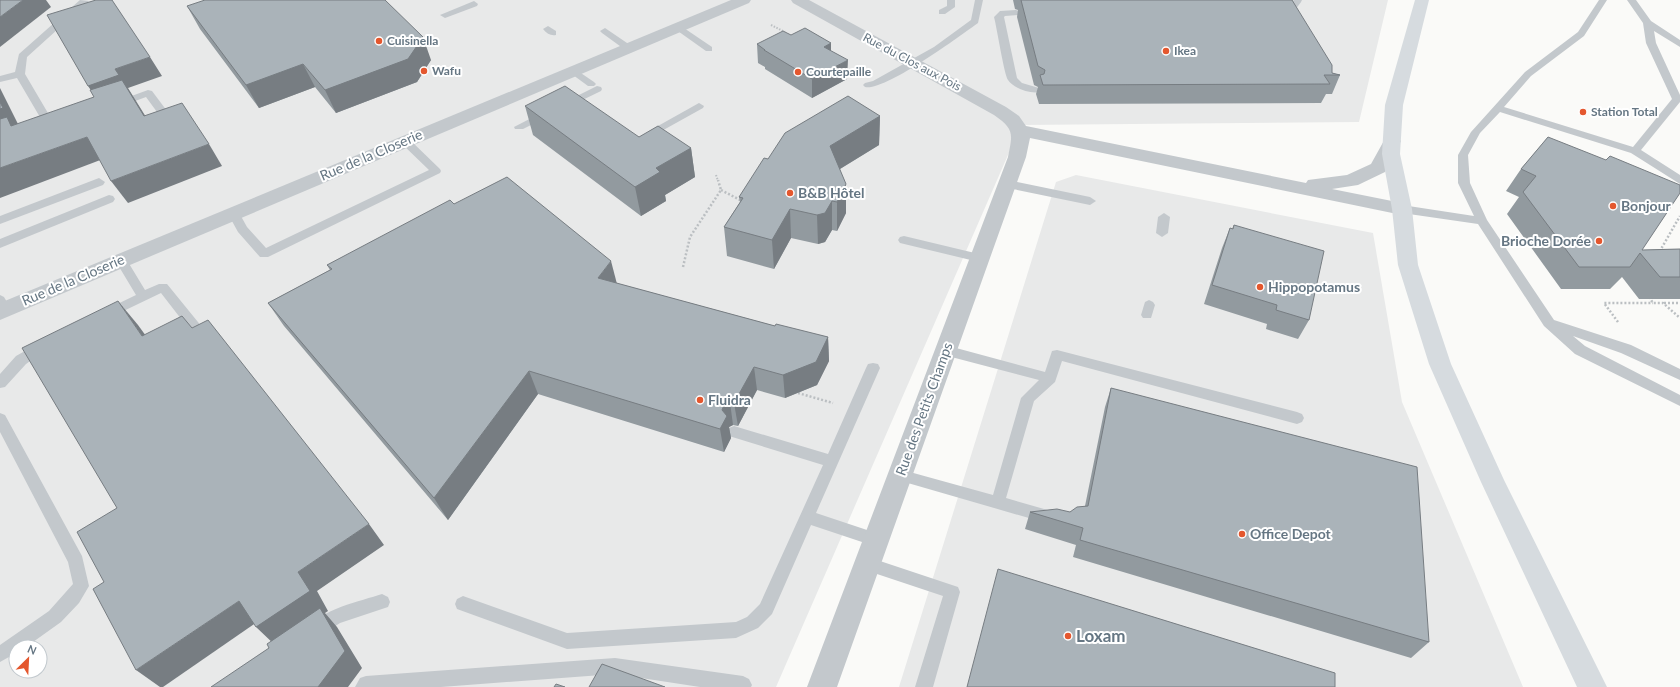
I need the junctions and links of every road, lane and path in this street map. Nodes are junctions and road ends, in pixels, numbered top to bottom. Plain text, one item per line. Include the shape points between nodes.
1 (84, 0) edge
2 (744, 0) edge
3 (798, 0) edge
4 (951, 0) edge
5 (979, 0) edge
6 (1298, 0) edge
7 (1422, 0) edge
8 (1603, 0) edge
9 (1631, 0) edge
10 (474, 4) dead end
11 (942, 12) dead end
12 (1016, 13) dead end
13 (445, 15) dead end
14 (1292, 19) edge
15 (1648, 23) junction
16 (771, 25) dead end
17 (678, 27) junction
18 (605, 31) dead end
19 (790, 35) edge
20 (1680, 44) edge
21 (627, 47) junction
22 (710, 49) dead end
23 (913, 62) junction
24 (572, 70) junction
25 (20, 74) junction
26 (0, 80) edge
27 (868, 85) dead end
28 (1036, 90) dead end
29 (111, 106) edge
30 (699, 106) dead end
31 (1498, 108) junction
32 (172, 126) edge
33 (519, 127) dead end
34 (36, 130) edge
35 (1020, 130) junction
36 (654, 131) edge
37 (405, 141) junction
38 (1392, 141) junction
39 (1635, 151) junction
40 (716, 175) dead end
41 (1680, 180) edge
42 (99, 182) edge
43 (1270, 182) junction
44 (1007, 184) junction
45 (721, 190) junction
46 (109, 199) edge
47 (1090, 201) dead end
48 (747, 204) edge
49 (1402, 209) junction
50 (234, 212) junction
51 (1680, 216) edge
52 (1164, 217) dead end
53 (0, 220) edge
54 (1482, 221) junction
55 (1162, 233) dead end
56 (904, 240) dead end
57 (0, 244) edge
58 (1665, 254) edge
59 (980, 258) junction
60 (121, 260) junction
61 (683, 267) dead end
62 (1646, 294) dead end
63 (143, 297) junction
64 (1653, 303) junction
65 (1663, 303) junction
66 (1680, 303) edge
67 (2, 307) edge
68 (1680, 318) edge
69 (95, 320) edge
70 (1549, 323) junction
71 (1622, 328) dead end
72 (196, 330) edge
73 (53, 340) edge
74 (945, 350) junction
75 (872, 368) dead end
76 (1680, 375) edge
77 (1050, 378) junction
78 (0, 383) edge
79 (798, 393) edge
80 (1680, 401) edge
81 (854, 409) junction
82 (1297, 418) dead end
83 (0, 419) edge
84 (734, 432) dead end
85 (831, 461) junction
86 (900, 475) junction
87 (998, 502) junction
88 (807, 517) junction
89 (1063, 521) edge
90 (877, 540) junction
91 (868, 564) junction
92 (382, 602) dead end
93 (463, 604) dead end
94 (303, 639) edge
95 (0, 654) edge
96 (745, 686) edge
97 (364, 687) edge
98 (822, 687) edge
99 (924, 687) edge
100 (1592, 687) edge

1 - 25 lane via 22,56
2 - 17 street, Rue de la Closerie
3 - 23 street, Rue du Clos aux Pois
4 - 11 lane via 951,7
5 - 23 lane via 974,21 937,49
6 - 14 lane via 1296,4 1282,11 1286,10
7 - 38 main road via 1394,105
8 - 31 lane via 1581,34 1528,74
9 - 15 lane
10 - 13 lane
12 - 28 lane via 1003,13 999,18 1012,79 1019,86
15 - 20 lane
15 - 39 lane via 1650,42 1677,99
16 - 19 path
17 - 21 street, Rue de la Closerie
17 - 22 lane
18 - 21 lane
21 - 24 street, Rue de la Closerie
23 - 27 lane
23 - 35 street, Rue du Clos aux Pois via 1000,111 1013,120
24 - 33 lane via 594,87
24 - 37 street, Rue de la Closerie
25 - 26 lane
25 - 34 lane via 54,124
29 - 32 lane via 148,93
30 - 36 lane
31 - 39 lane
31 - 54 lane via 1476,132 1464,155 1464,183
35 - 43 street
35 - 44 street, Rue des Petits Champs via 1017,157
37 - 50 street, Rue de la Closerie
37 - 50 lane via 436,171 264,254 242,229
38 - 43 street via 1378,168 1351,181 1320,184
38 - 49 main road via 1391,154
39 - 41 lane
40 - 45 path
42 - 53 lane
43 - 49 street
44 - 47 lane
44 - 59 street, Rue des Petits Champs
45 - 48 path
45 - 61 path via 690,236
46 - 57 lane
49 - 54 lane
49 - 100 main road via 1408,265 1440,364 1493,482
50 - 60 street, Rue de la Closerie
51 - 58 path via 1660,248
52 - 55 lane
54 - 70 lane
56 - 59 lane
59 - 74 street, Rue des Petits Champs
60 - 63 lane
60 - 67 street, Rue de la Closerie
62 - 64 path
63 - 69 lane
63 - 72 lane via 163,287
64 - 65 path
64 - 71 path via 1604,303
65 - 66 path
65 - 68 path
70 - 76 lane via 1626,349
70 - 80 lane via 1580,350
73 - 78 lane via 21,360
74 - 77 lane
74 - 86 street, Rue des Petits Champs
75 - 81 lane
77 - 82 lane via 1057,355
77 - 87 lane via 1028,398
79 - 81 path
81 - 85 lane
83 - 95 lane via 76,561 81,586 71,603 50,621
84 - 85 lane
85 - 88 lane
86 - 87 lane
86 - 90 street, Rue des Petits Champs
87 - 89 lane
88 - 90 lane
88 - 93 lane via 766,609 753,622 736,630 567,641
90 - 91 street, Rue des Petits Champs
91 - 98 street, Rue des Petits Champs
91 - 99 lane via 952,592
92 - 94 lane via 335,618
96 - 97 lane via 615,666 366,684

